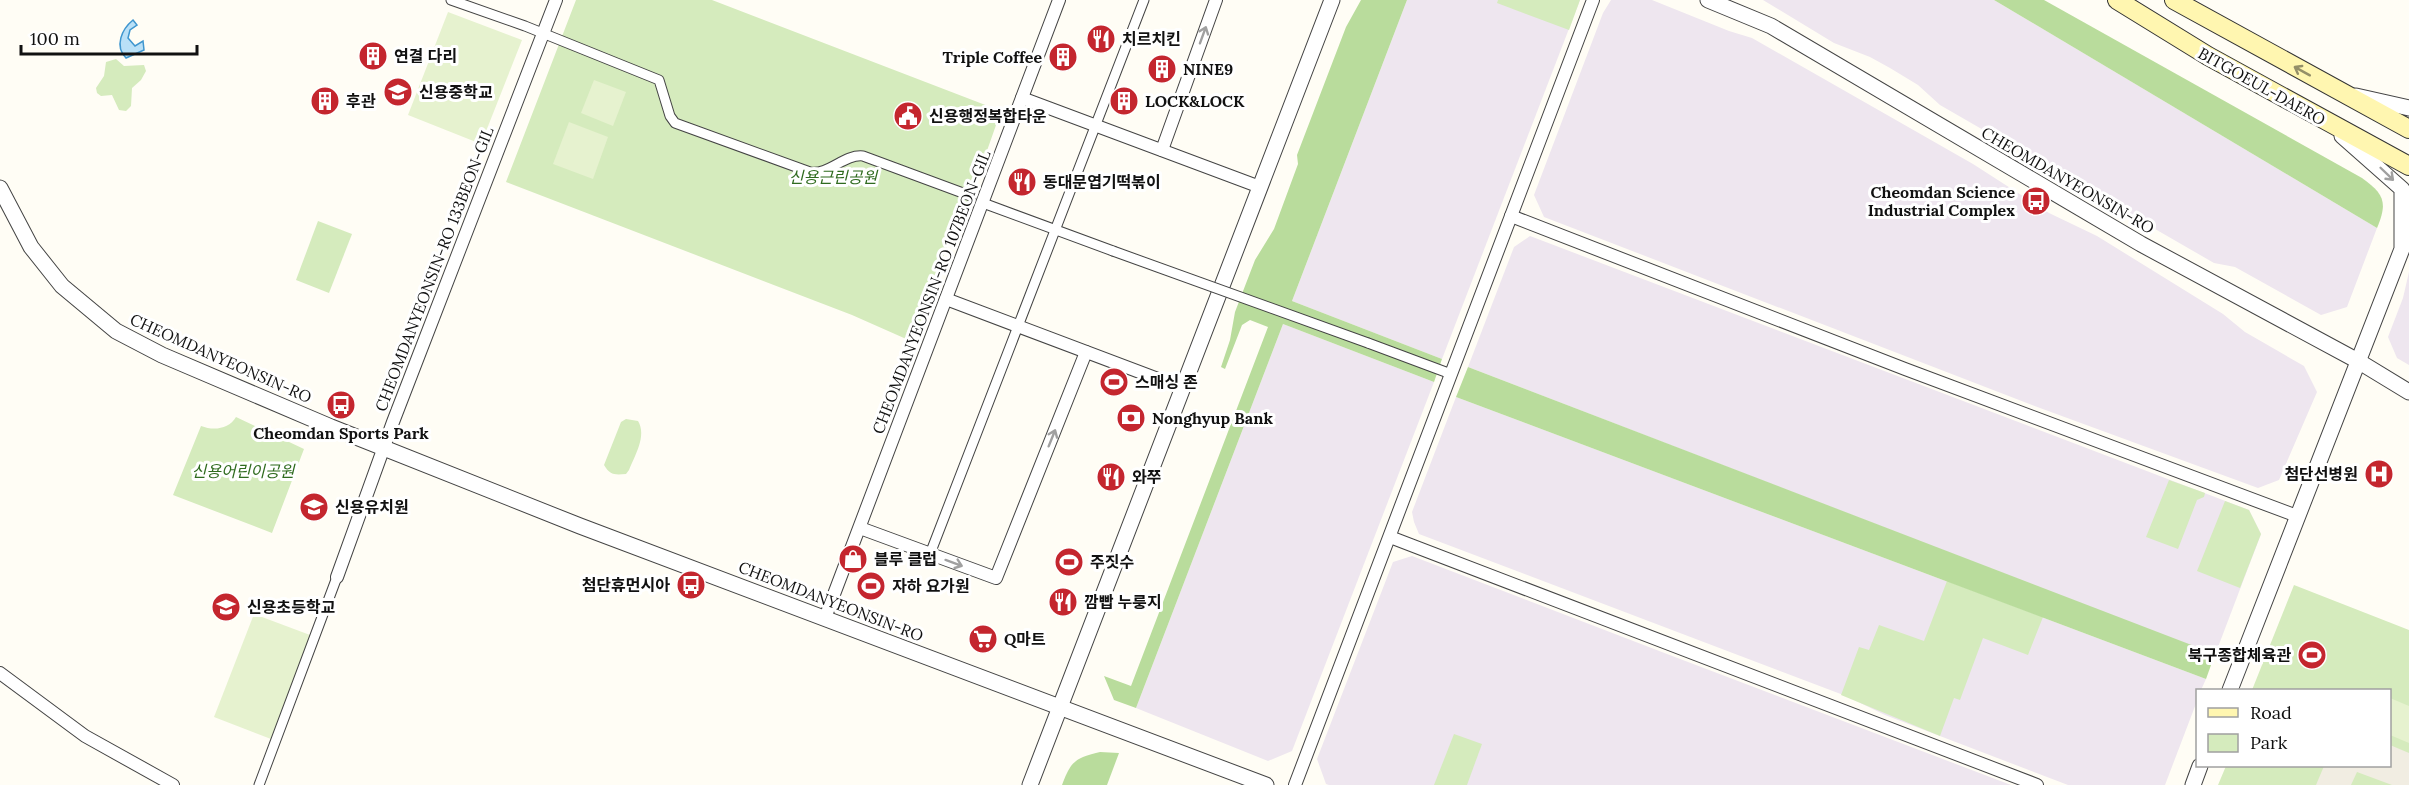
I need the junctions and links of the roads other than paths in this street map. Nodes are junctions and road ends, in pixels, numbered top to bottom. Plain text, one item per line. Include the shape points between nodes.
1 (451, 0) edge
2 (556, 0) edge
3 (1059, 0) edge
4 (1144, 0) edge
5 (1216, 0) edge
6 (1332, 0) edge
7 (1593, 0) edge
8 (1708, 0) edge
9 (2103, 0) edge
10 (2117, 0) edge
11 (2174, 0) edge
12 (2181, 0) edge
13 (2224, 27) junction
14 (543, 33) junction
15 (2208, 57) junction
16 (2340, 92) junction
17 (1022, 98) junction
18 (2409, 108) edge
19 (2326, 122) junction
20 (1096, 125) junction
21 (2409, 129) edge
22 (1162, 150) junction
23 (2409, 166) edge
24 (1260, 187) junction
25 (0, 188) edge
26 (977, 199) junction
27 (1511, 216) junction
28 (1055, 229) junction
29 (2405, 246) edge
30 (946, 299) junction
31 (1018, 326) junction
32 (1086, 352) junction
33 (2358, 361) junction
34 (1451, 374) junction
35 (1182, 388) junction
36 (2409, 392) edge
37 (384, 449) junction
38 (2297, 516) junction
39 (860, 528) junction
40 (1390, 537) junction
41 (930, 554) junction
42 (337, 577) joint
43 (825, 618) junction
44 (0, 673) edge
45 (2230, 689) edge
46 (1060, 708) junction
47 (2199, 767) edge
48 (173, 785) edge
49 (259, 785) edge
50 (1030, 785) edge
51 (1266, 785) edge
52 (1295, 785) edge
53 (2037, 785) edge
54 (2193, 785) edge

1 - 14 street
2 - 14 street, CHEOMDANYEONSIN-RO 133BEON-GIL
3 - 17 street, CHEOMDANYEONSIN-RO 107BEON-GIL
4 - 20 street
22 -> 5 street
6 - 24 street
7 - 27 street
8 - 33 street, CHEOMDANYEONSIN-RO via 1771,26 2141,244
9 - 15 main road
10 - 15 main road, BITGOEUL-DAERO
11 - 13 main road, BITGOEUL-DAERO
12 - 13 main road
16 -> 13 main road, BITGOEUL-DAERO
14 - 26 street via 659,80 675,123 810,172 863,156
14 - 37 street, CHEOMDANYEONSIN-RO 133BEON-GIL
15 - 19 main road, BITGOEUL-DAERO
16 - 18 street
16 - 21 main road, BITGOEUL-DAERO
17 - 20 street
17 - 26 street, CHEOMDANYEONSIN-RO 107BEON-GIL
19 - 23 main road, BITGOEUL-DAERO
19 -> 29 street via 2402,189
20 - 22 street
20 - 28 street
22 - 24 street
24 - 35 street
25 - 37 street, CHEOMDANYEONSIN-RO via 31,247 56,280 116,331 162,355
26 - 28 street
26 - 30 street, CHEOMDANYEONSIN-RO 107BEON-GIL
27 - 34 street
27 - 38 street
28 - 31 street
28 - 34 street, bridge
29 - 33 street
30 - 31 street
30 - 39 street, CHEOMDANYEONSIN-RO 107BEON-GIL
31 - 32 street
31 - 41 street
32 - 35 street
41 -> 32 street via 996,578
33 - 36 street, CHEOMDANYEONSIN-RO
33 - 38 street
34 - 40 street
35 - 46 street
37 - 42 street
37 - 43 street, CHEOMDANYEONSIN-RO
38 - 45 street
39 - 41 street
39 - 43 street, CHEOMDANYEONSIN-RO 107BEON-GIL
40 - 52 street
40 - 53 street
42 - 49 street
43 - 46 street, CHEOMDANYEONSIN-RO
44 - 48 street via 85,736
46 - 50 street
46 - 51 street, CHEOMDANYEONSIN-RO
47 - 54 street

